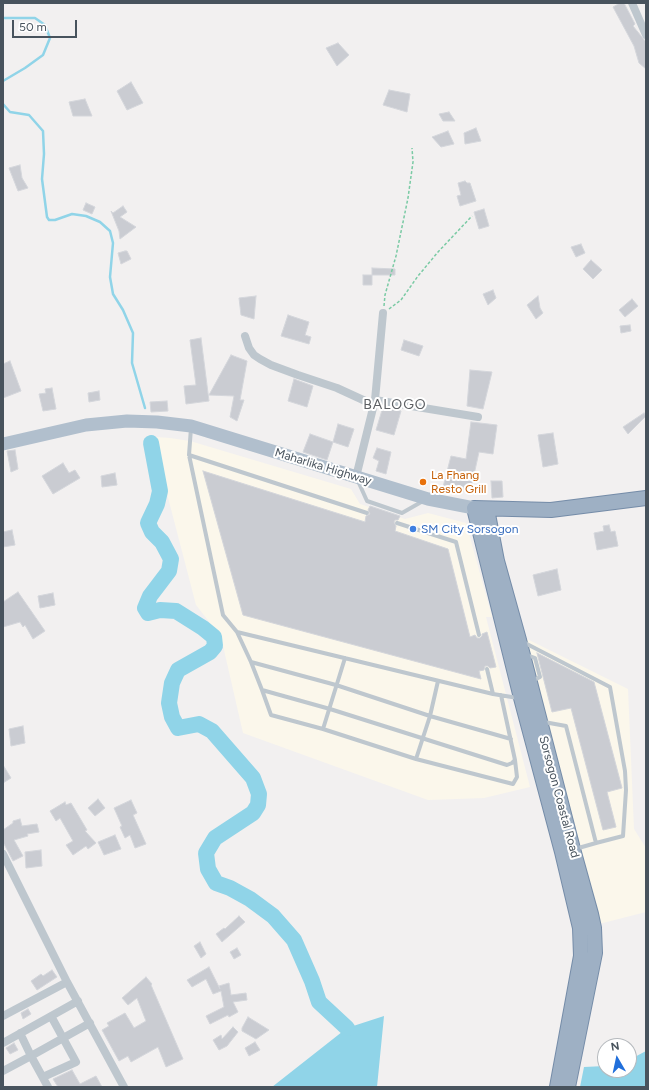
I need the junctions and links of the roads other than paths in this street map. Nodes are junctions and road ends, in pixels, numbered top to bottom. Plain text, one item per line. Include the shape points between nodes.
1 (632, 3) edge
2 (646, 34) edge
3 (383, 314) road end
4 (245, 336) dead end
5 (375, 402) junction
6 (478, 417) dead end
7 (191, 426) junction
8 (3, 444) edge
9 (189, 455) junction
10 (356, 477) junction
11 (646, 498) edge
12 (428, 499) junction
13 (480, 508) junction
14 (367, 513) dead end
15 (397, 523) dead end
16 (237, 632) junction
17 (479, 634) dead end
18 (521, 646) junction
19 (345, 658) junction
20 (251, 662) junction
21 (487, 669) dead end
22 (438, 681) junction
23 (336, 685) junction
24 (262, 690) junction
25 (493, 694) junction
26 (501, 695) junction
27 (521, 698) junction
28 (330, 709) junction
29 (430, 716) junction
30 (539, 721) junction
31 (323, 729) junction
32 (422, 738) junction
33 (511, 740) junction
34 (416, 759) junction
35 (515, 760) junction
36 (596, 843) junction
37 (573, 849) junction
38 (3, 854) edge
39 (578, 968) junction
40 (593, 968) junction
41 (67, 982) junction
42 (78, 1001) junction
43 (3, 1016) edge
44 (51, 1016) junction
45 (90, 1024) junction
46 (20, 1033) junction
47 (64, 1038) junction
48 (3, 1043) edge
49 (31, 1056) junction
50 (3, 1072) edge
51 (43, 1078) junction
52 (48, 1087) edge
53 (124, 1087) edge
54 (557, 1087) edge
55 (568, 1087) edge

1 - 2 street
3 - 5 street
4 - 5 street via 254,355 271,365
5 - 6 street
5 - 10 street
7 - 8 main road, Maharlika Highway via 127,421 86,425
7 - 9 lane
7 - 10 main road, Maharlika Highway
9 - 14 lane
9 - 16 lane via 223,615
10 - 12 main road, Maharlika Highway
10 - 12 lane via 367,501 402,513
11 - 13 highway, Maharlika Highway via 551,510
12 - 13 main road, Maharlika Highway
13 - 18 highway, Sorsogon Coastal Road
13 - 27 highway, Sorsogon Coastal Road
15 - 17 lane via 456,542
16 - 19 lane
16 - 20 lane
18 - 30 highway, Sorsogon Coastal Road
18 - 36 lane via 610,687 626,790 623,836
19 - 22 lane
19 - 23 lane
20 - 23 lane
20 - 24 lane
21 - 25 lane
22 - 25 lane
22 - 29 lane
23 - 28 lane
23 - 29 lane
24 - 28 lane
24 - 31 lane via 271,715
25 - 26 lane
26 - 27 lane
26 - 33 lane
27 - 39 highway, Sorsogon Coastal Road via 580,928 581,956
28 - 31 lane
28 - 32 lane
29 - 32 lane
29 - 33 lane
30 - 36 lane via 566,726
30 - 37 highway, Sorsogon Coastal Road
31 - 34 lane
32 - 34 lane
32 - 35 lane via 507,765
33 - 35 lane
34 - 35 lane via 512,784 517,777
36 - 37 lane
37 - 40 highway, Sorsogon Coastal Road via 592,921 595,941
38 - 41 street
39 - 40 highway
39 - 54 highway, Sorsogon Coastal Road
40 - 55 highway, Sorsogon Coastal Road
41 - 42 street
41 - 43 street
42 - 44 street
42 - 45 street
44 - 46 street
44 - 47 street
45 - 47 street
45 - 53 street
46 - 48 street
46 - 49 street
47 - 49 street
47 - 51 street via 76,1062
49 - 50 street
49 - 51 street
51 - 52 street

